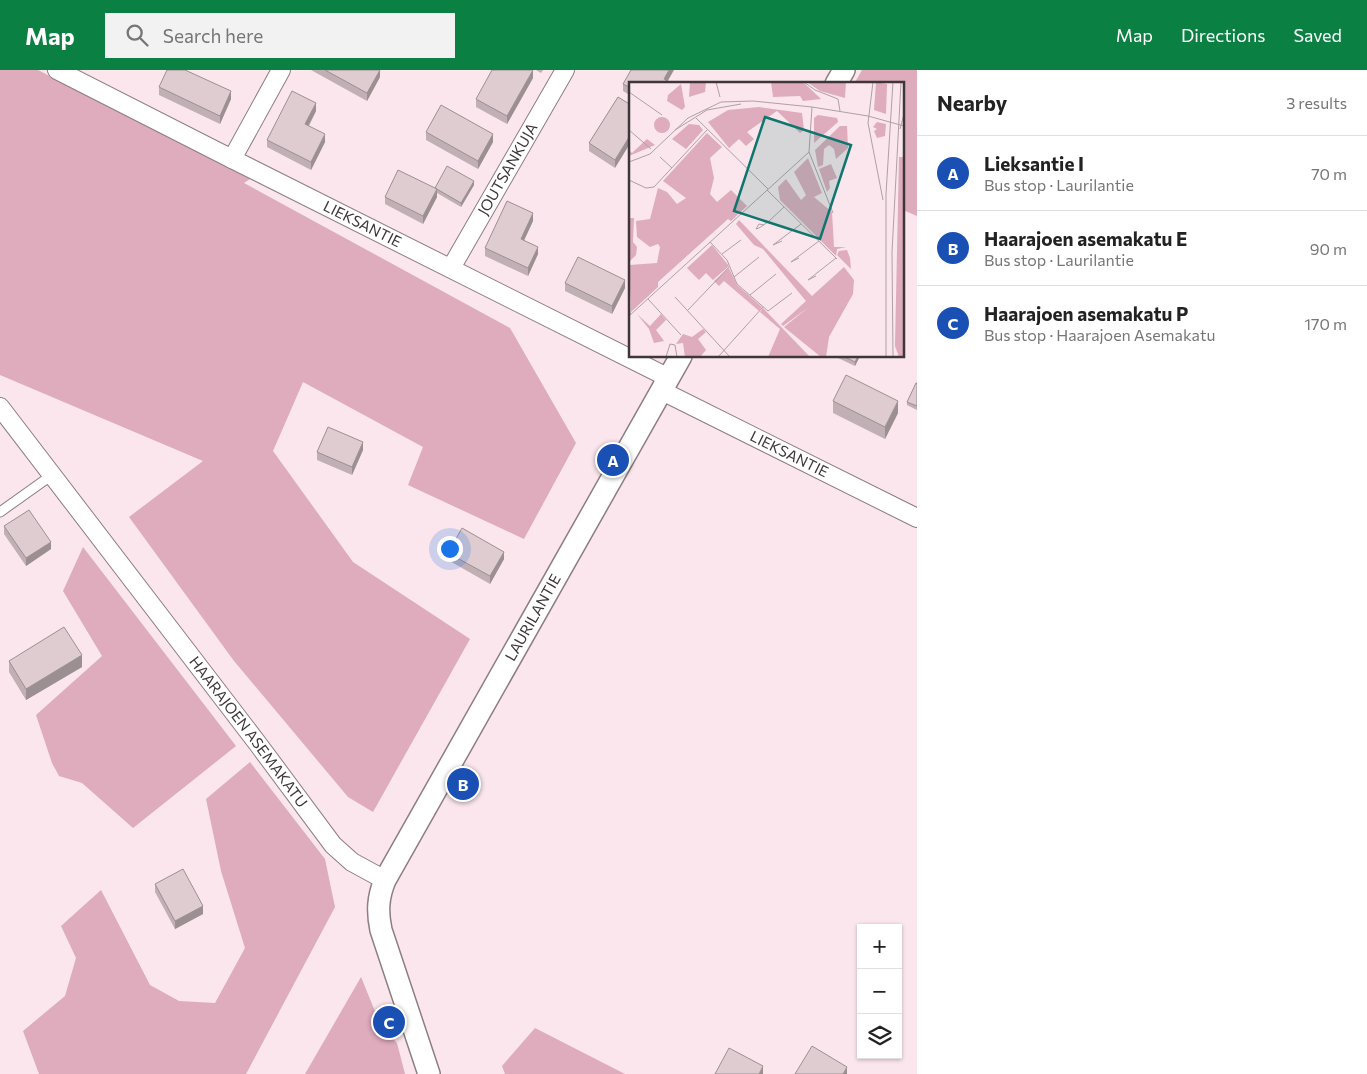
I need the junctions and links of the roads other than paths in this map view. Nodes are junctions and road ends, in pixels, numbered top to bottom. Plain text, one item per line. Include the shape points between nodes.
1 (57, 70) edge
2 (281, 70) edge
3 (565, 70) edge
4 (844, 70) edge
5 (837, 82) edge
6 (232, 159) junction
7 (451, 268) junction
8 (680, 358) edge
9 (665, 385) junction
10 (0, 407) edge
11 (52, 475) junction
12 (0, 512) edge
13 (917, 518) edge
14 (385, 880) junction
15 (429, 1074) edge

1 - 6 street, LIEKSANTIE
2 - 6 street
3 - 7 street, JOUTSANKUJA
4 - 5 street
6 - 7 street, LIEKSANTIE
7 - 9 street, LIEKSANTIE
8 - 9 street, LAURILANTIE
9 - 13 street, LIEKSANTIE
9 - 14 street, LAURILANTIE
10 - 11 street, HAARAJOEN ASEMAKATU
11 - 12 lane
11 - 14 street, HAARAJOEN ASEMAKATU via 334,845 352,862
14 - 15 street via 380,892 378,917

